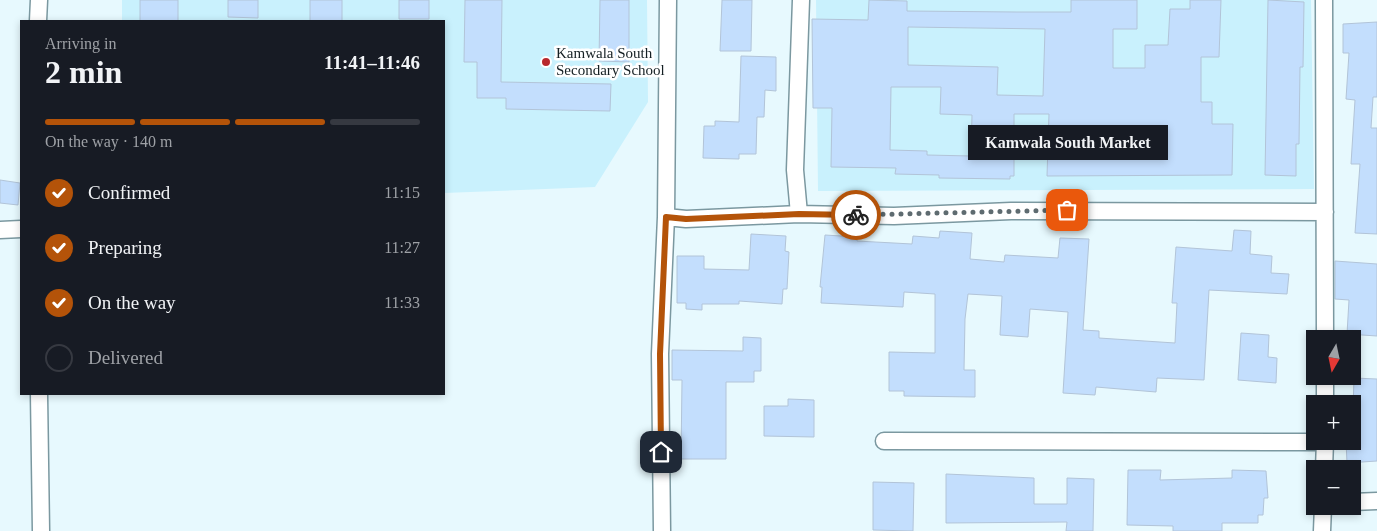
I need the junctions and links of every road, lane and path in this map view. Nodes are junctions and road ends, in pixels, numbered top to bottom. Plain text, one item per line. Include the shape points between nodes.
1 (38, 0) edge
2 (668, 0) edge
3 (801, 0) edge
4 (1324, 0) edge
5 (38, 20) edge
6 (1325, 212) junction
7 (799, 214) junction
8 (666, 217) junction
9 (20, 229) edge
10 (0, 230) edge
11 (1325, 330) edge
12 (39, 395) edge
13 (884, 441) dead end
14 (1306, 442) edge
15 (1377, 501) edge
16 (1361, 502) edge
17 (1323, 515) edge
18 (41, 531) edge
19 (662, 531) edge
20 (1322, 531) edge

1 - 5 street
2 - 8 street
3 - 7 street via 795,170
4 - 6 street
6 - 7 street via 1012,210 894,216
6 - 11 street
7 - 8 street
8 - 19 street via 660,354
9 - 10 street
12 - 18 street
13 - 14 street
15 - 16 street
17 - 20 street

